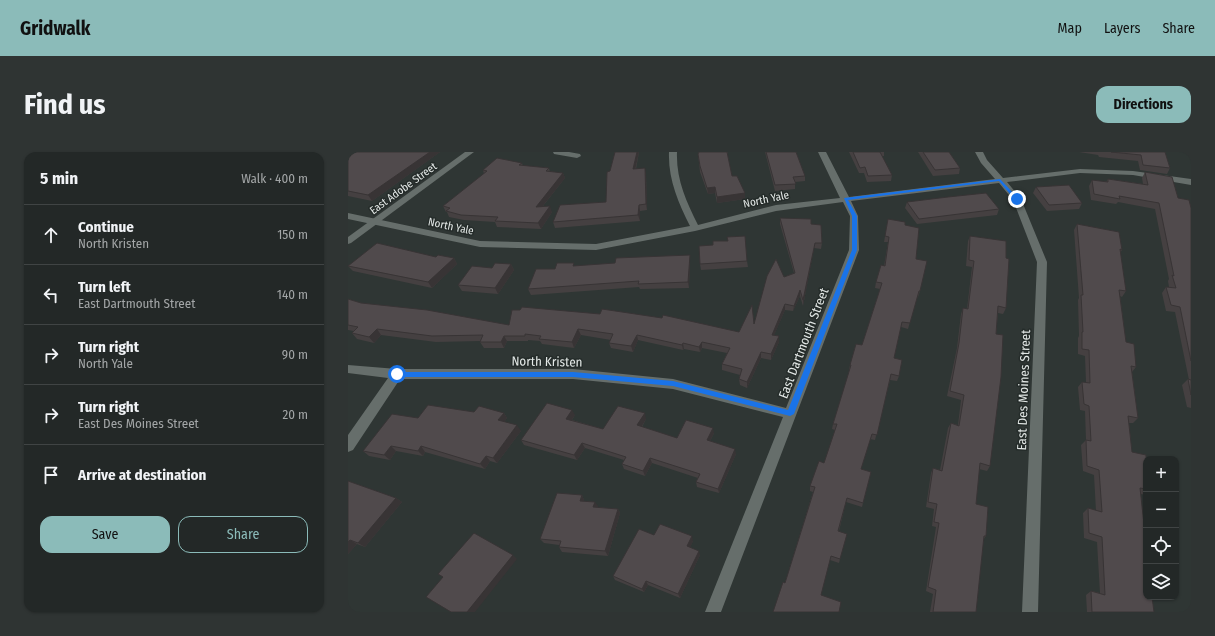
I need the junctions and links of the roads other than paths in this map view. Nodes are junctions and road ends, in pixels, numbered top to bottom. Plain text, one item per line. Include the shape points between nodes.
1 (470, 152) edge
2 (557, 152) edge
3 (672, 152) edge
4 (822, 152) edge
5 (979, 152) edge
6 (578, 156) dead end
7 (1000, 180) junction
8 (1191, 182) edge
9 (845, 199) junction
10 (348, 216) edge
11 (375, 222) junction
12 (695, 228) junction
13 (348, 242) edge
14 (348, 369) edge
15 (397, 374) junction
16 (790, 414) junction
17 (348, 446) edge
18 (713, 612) edge
19 (1030, 612) edge

1 - 11 street, East Adobe Street
2 - 6 street
3 - 12 street via 678,192
4 - 9 street, East Dartmouth Street
5 - 7 street, East Des Moines Street
7 - 8 street, North Yale via 1080,171 1133,173
7 - 9 street, North Yale
7 - 19 street, East Des Moines Street via 1017,199 1042,262
9 - 12 street, North Yale via 776,208
9 - 16 street, East Dartmouth Street via 854,216 854,250
10 - 11 street, North Yale
11 - 12 street, North Yale via 480,244 596,247
11 - 13 street, East Adobe Street
14 - 15 street, North Kristen
15 - 16 street, North Kristen via 573,374 673,384
15 - 17 street
16 - 18 street, East Dartmouth Street

